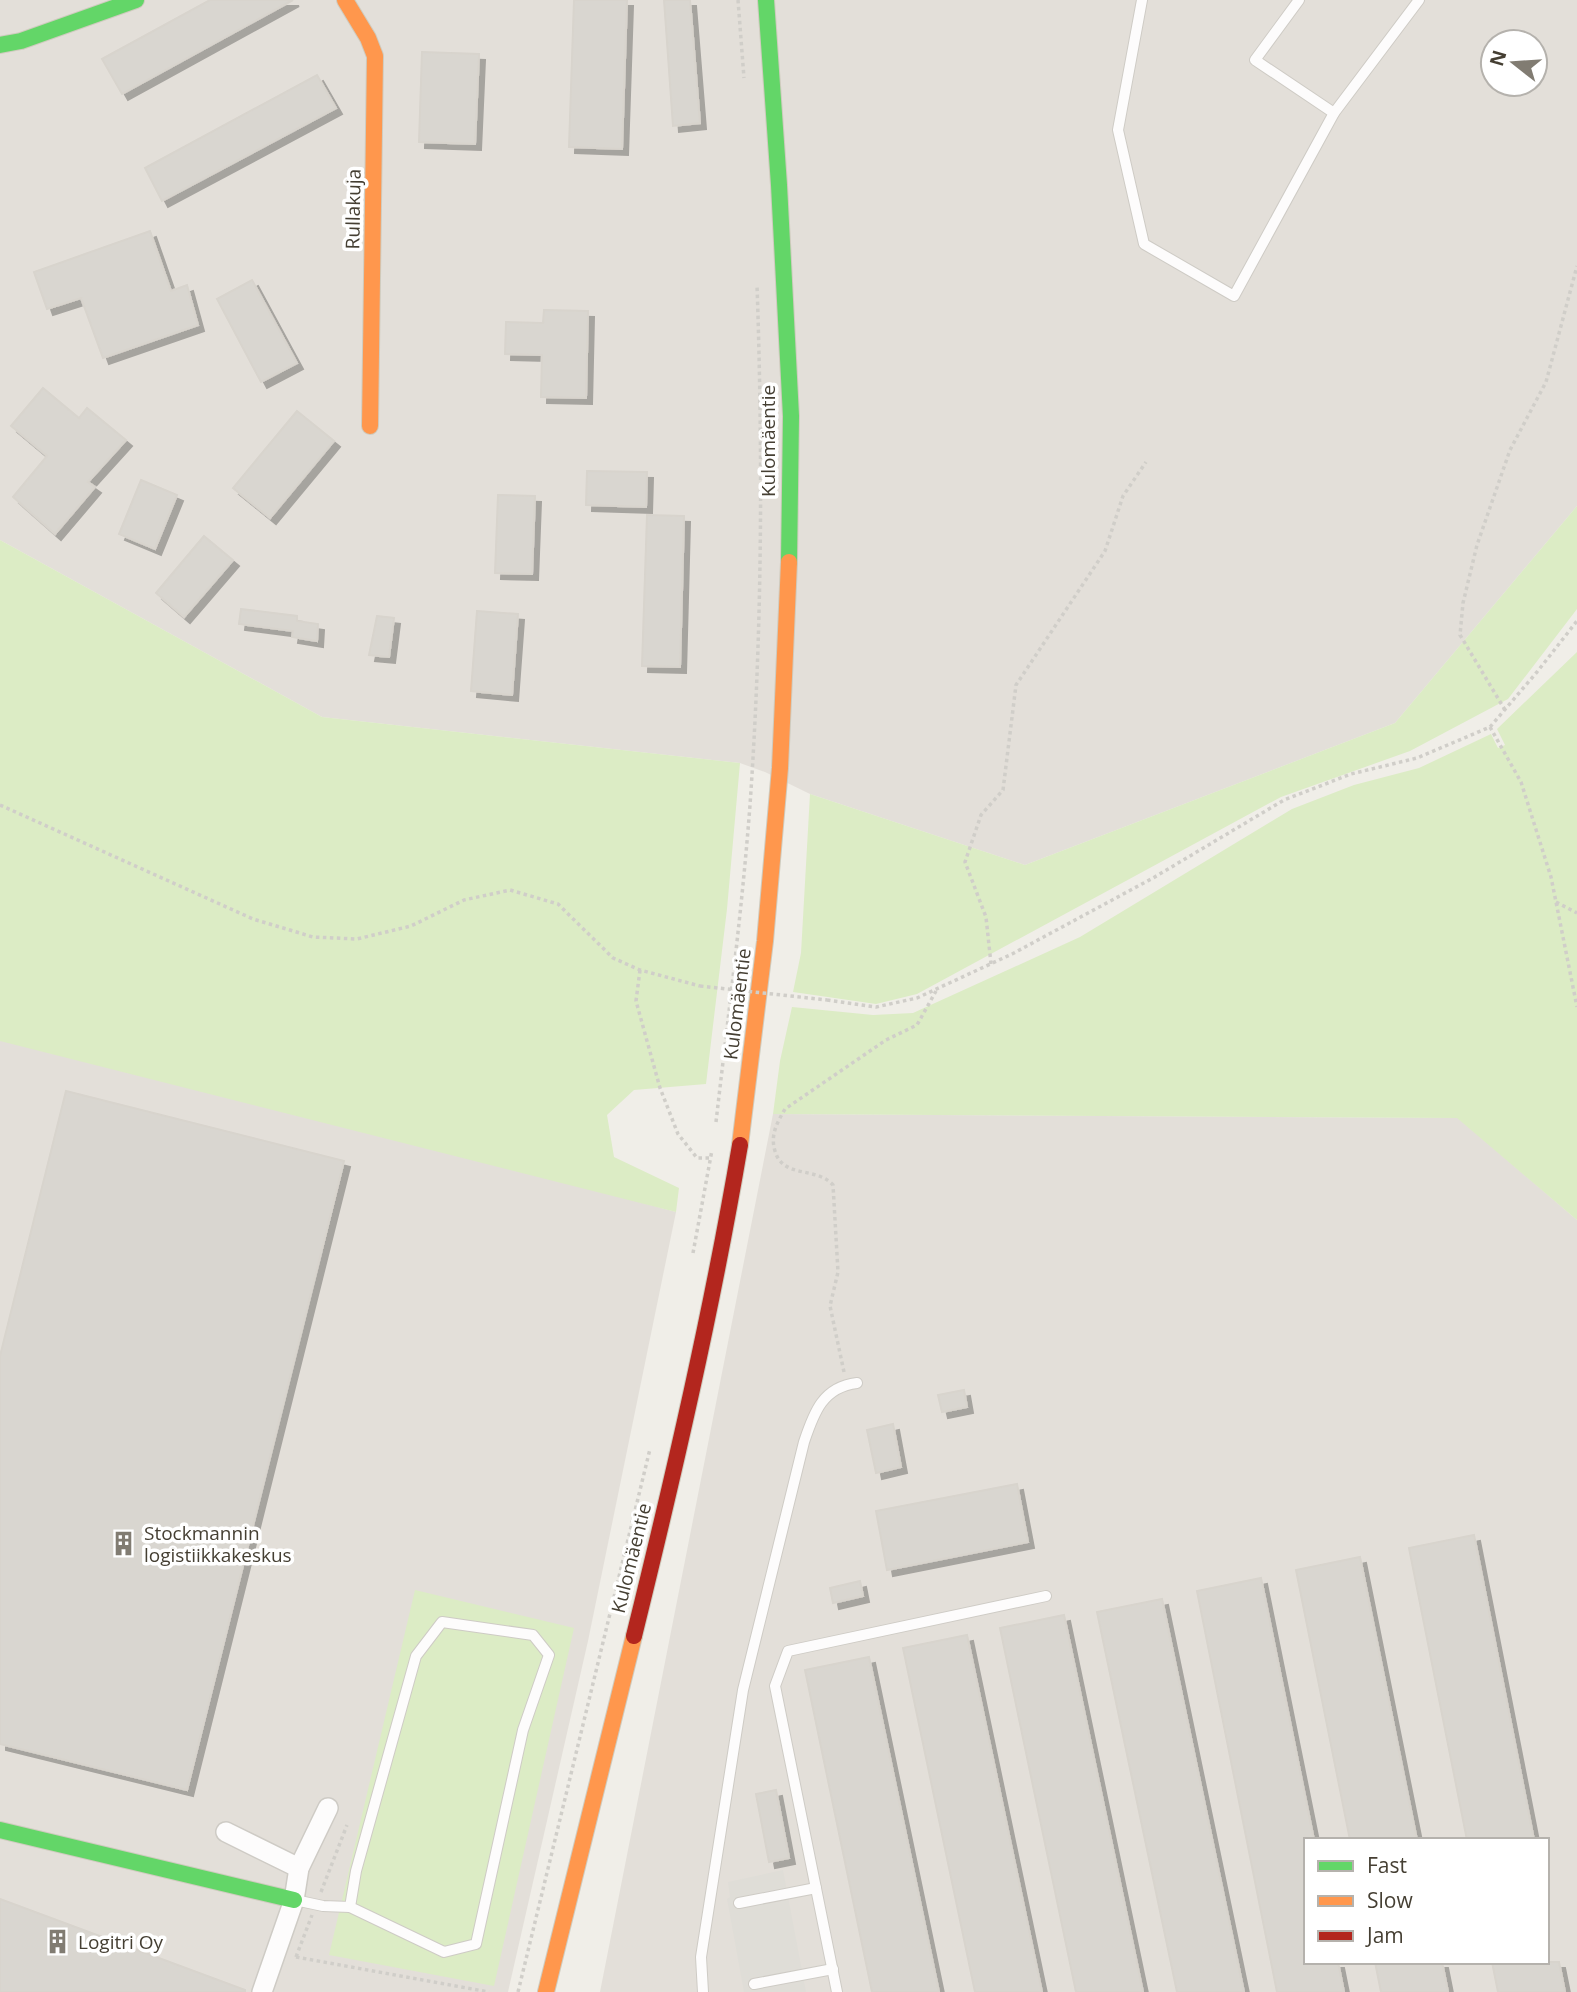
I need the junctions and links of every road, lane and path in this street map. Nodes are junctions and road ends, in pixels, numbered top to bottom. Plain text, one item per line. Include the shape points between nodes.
1 (136, 0) edge
2 (345, 0) edge
3 (738, 0) edge
4 (766, 0) edge
5 (1142, 0) edge
6 (1299, 0) edge
7 (1419, 0) edge
8 (0, 45) edge
9 (744, 78) dead end
10 (1334, 113) junction
11 (1577, 266) edge
12 (757, 284) dead end
13 (370, 426) dead end
14 (1146, 462) dead end
15 (1577, 621) edge
16 (1505, 710) junction
17 (1490, 727) junction
18 (0, 805) edge
19 (1556, 902) junction
20 (1577, 913) edge
21 (991, 964) junction
22 (640, 970) junction
23 (937, 989) junction
24 (1577, 1007) edge
25 (716, 1128) dead end
26 (712, 1148) dead end
27 (710, 1158) junction
28 (691, 1260) dead end
29 (852, 1384) joint
30 (650, 1448) dead end
31 (1046, 1596) dead end
32 (328, 1808) dead end
33 (0, 1830) edge
34 (226, 1832) dead end
35 (299, 1868) junction
36 (816, 1888) junction
37 (294, 1900) junction
38 (738, 1903) dead end
39 (350, 1907) junction
40 (296, 1956) dead end
41 (833, 1969) junction
42 (754, 1984) dead end
43 (262, 1992) edge
44 (489, 1992) edge
45 (517, 1992) edge
46 (546, 1992) edge
47 (703, 1992) edge
48 (837, 1992) edge

1 - 8 main road
2 - 13 main road, Rullakuja via 375,55
3 - 9 path
4 - 46 main road, Kulomäentie via 791,416 789,587 765,941 746,1113 727,1221 663,1518
5 - 10 lane via 1118,131 1143,244 1234,296
6 - 10 lane via 1255,60
7 - 10 lane
11 - 16 path via 1546,382 1510,450 1477,545 1463,603 1460,635
12 - 25 path via 762,507 758,665 750,807
14 - 21 path via 1123,496 1105,551 1016,685 1003,790 981,815 965,862 986,917
15 - 16 path
16 - 17 path
17 - 19 path via 1521,782
17 - 21 path via 1417,758 1284,800 1153,878
18 - 22 path via 253,919 313,937 357,939 411,926 464,900 510,890 558,904 613,958
19 - 20 path
19 - 24 path
21 - 23 path
22 - 23 path, bridge via 700,986 876,1007
22 - 27 path via 636,1001 660,1088 678,1134 697,1158
23 - 29 path via 917,1025 886,1040 785,1109 773,1135 778,1161 792,1170 826,1177 833,1185 838,1272 830,1306
26 - 27 path
27 - 28 path
29 - 47 lane via 828,1393 814,1412 743,1690 701,1957
30 - 45 path
31 - 36 lane via 788,1651 775,1686
32 - 35 street
33 - 37 main road
34 - 35 street
35 - 37 street
36 - 38 lane
36 - 41 lane
37 - 39 lane
37 - 43 street
39 - 39 lane via 444,1952 476,1944 523,1730 549,1655 533,1635 442,1622 416,1656
40 - 44 path
41 - 42 lane
41 - 48 lane

